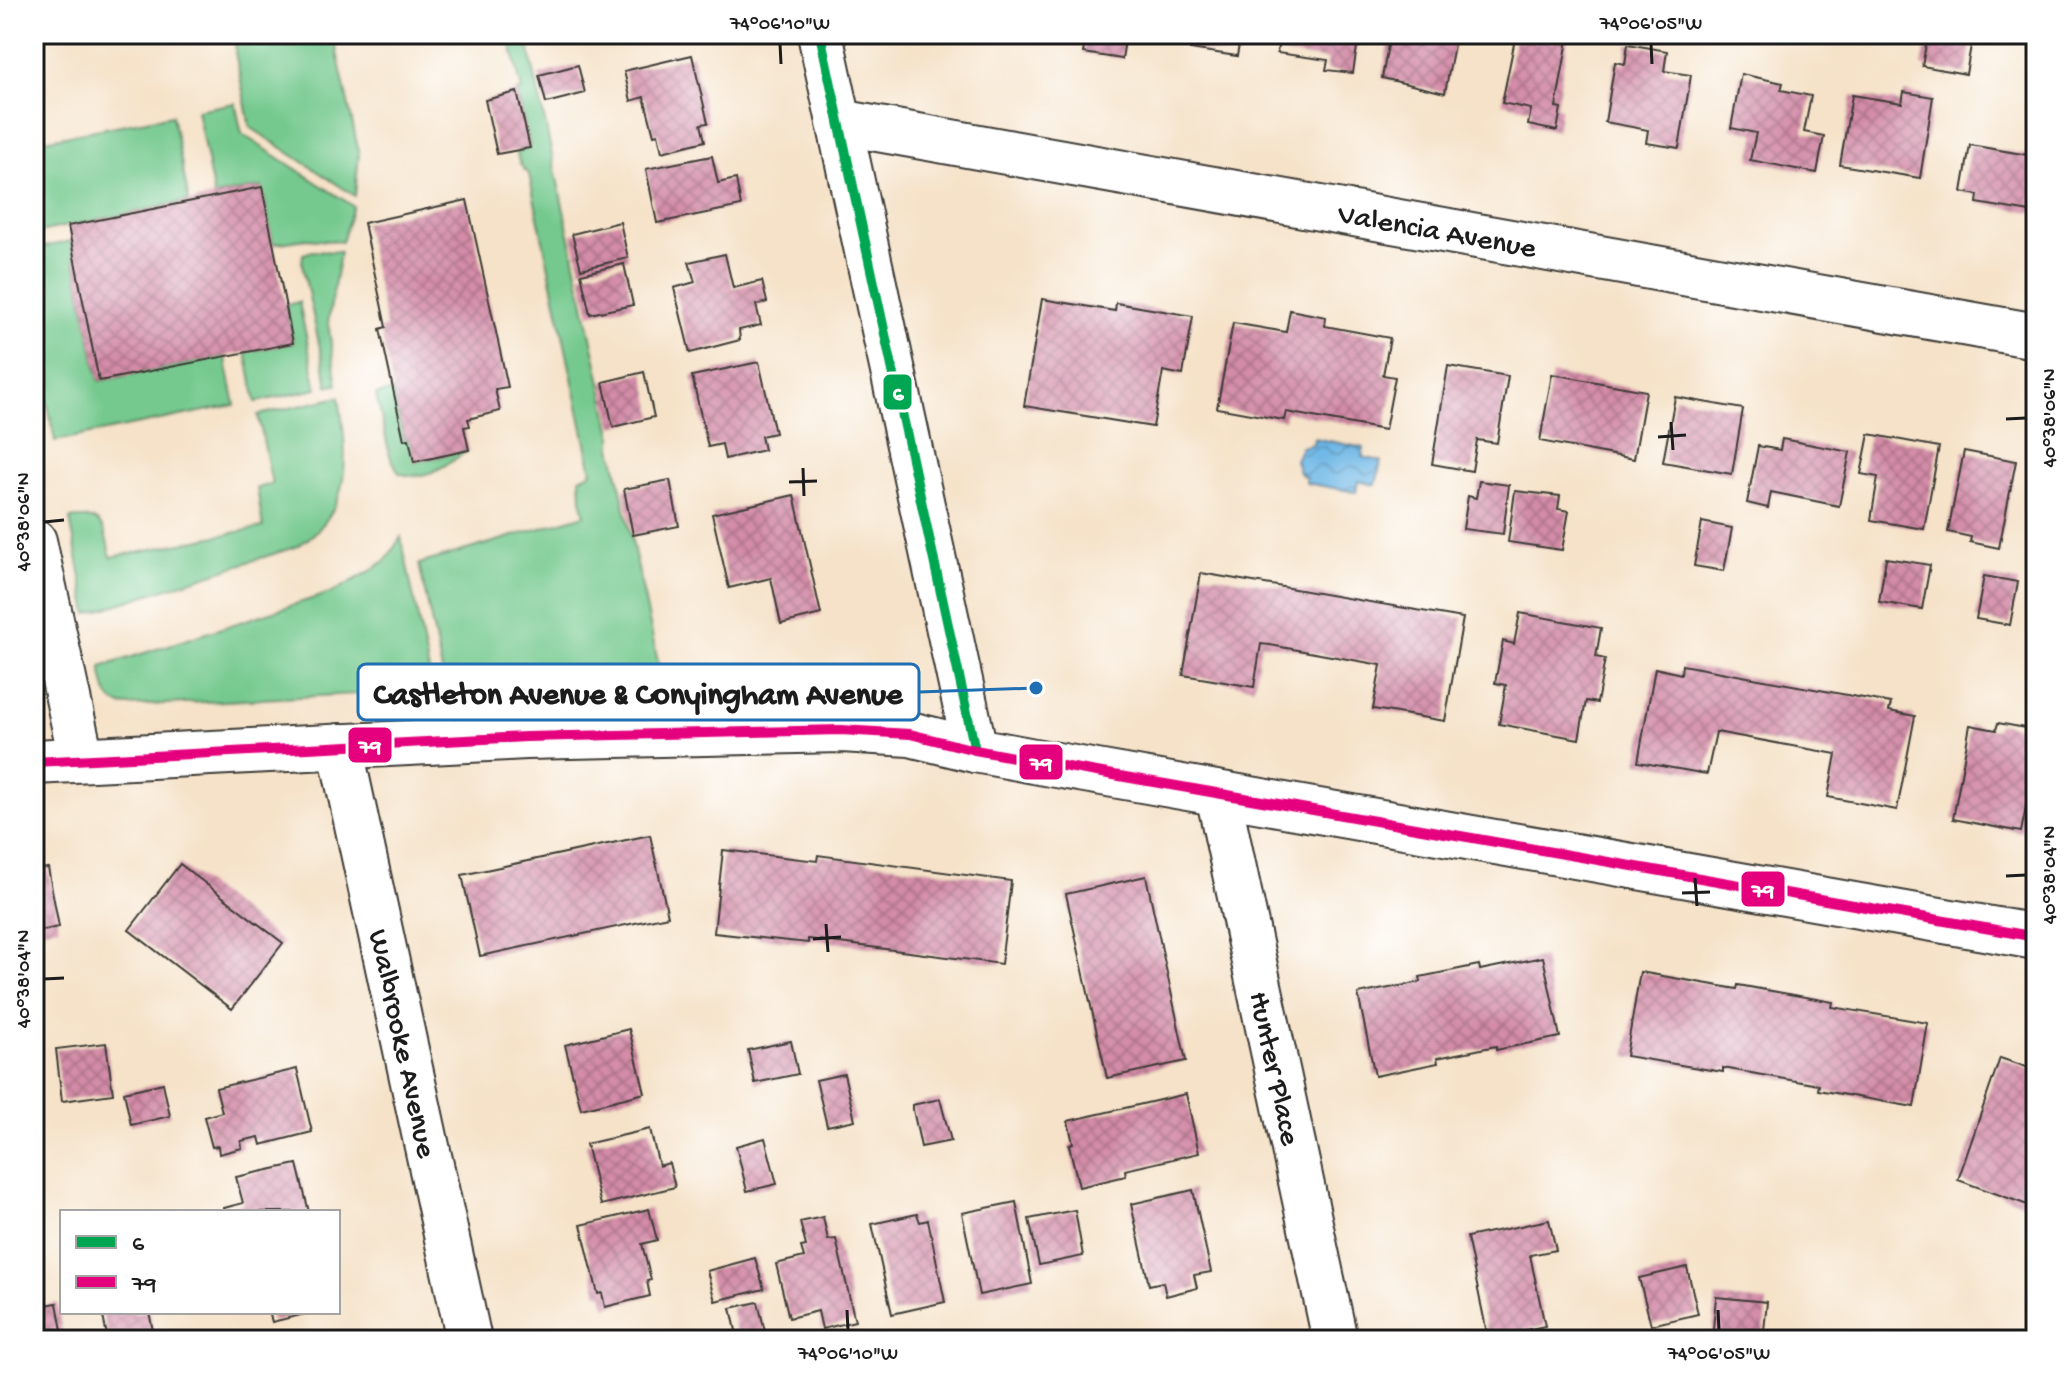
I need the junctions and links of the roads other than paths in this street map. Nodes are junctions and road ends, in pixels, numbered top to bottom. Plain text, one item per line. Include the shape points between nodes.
1 (820, 34) edge
2 (839, 122) junction
3 (2036, 336) edge
4 (34, 541) edge
5 (340, 746) junction
6 (975, 750) junction
7 (81, 758) junction
8 (34, 762) edge
9 (1218, 794) junction
10 (2036, 937) edge
11 (1331, 1339) edge
12 (469, 1340) edge

1 - 2 street
2 - 3 street, Valencia Avenue
2 - 6 street
4 - 7 street
5 - 6 street via 841,730 910,734
5 - 7 street
5 - 12 street, Walbrooke Avenue
6 - 9 street
7 - 8 street
9 - 10 street
9 - 11 street, Hunter Place

